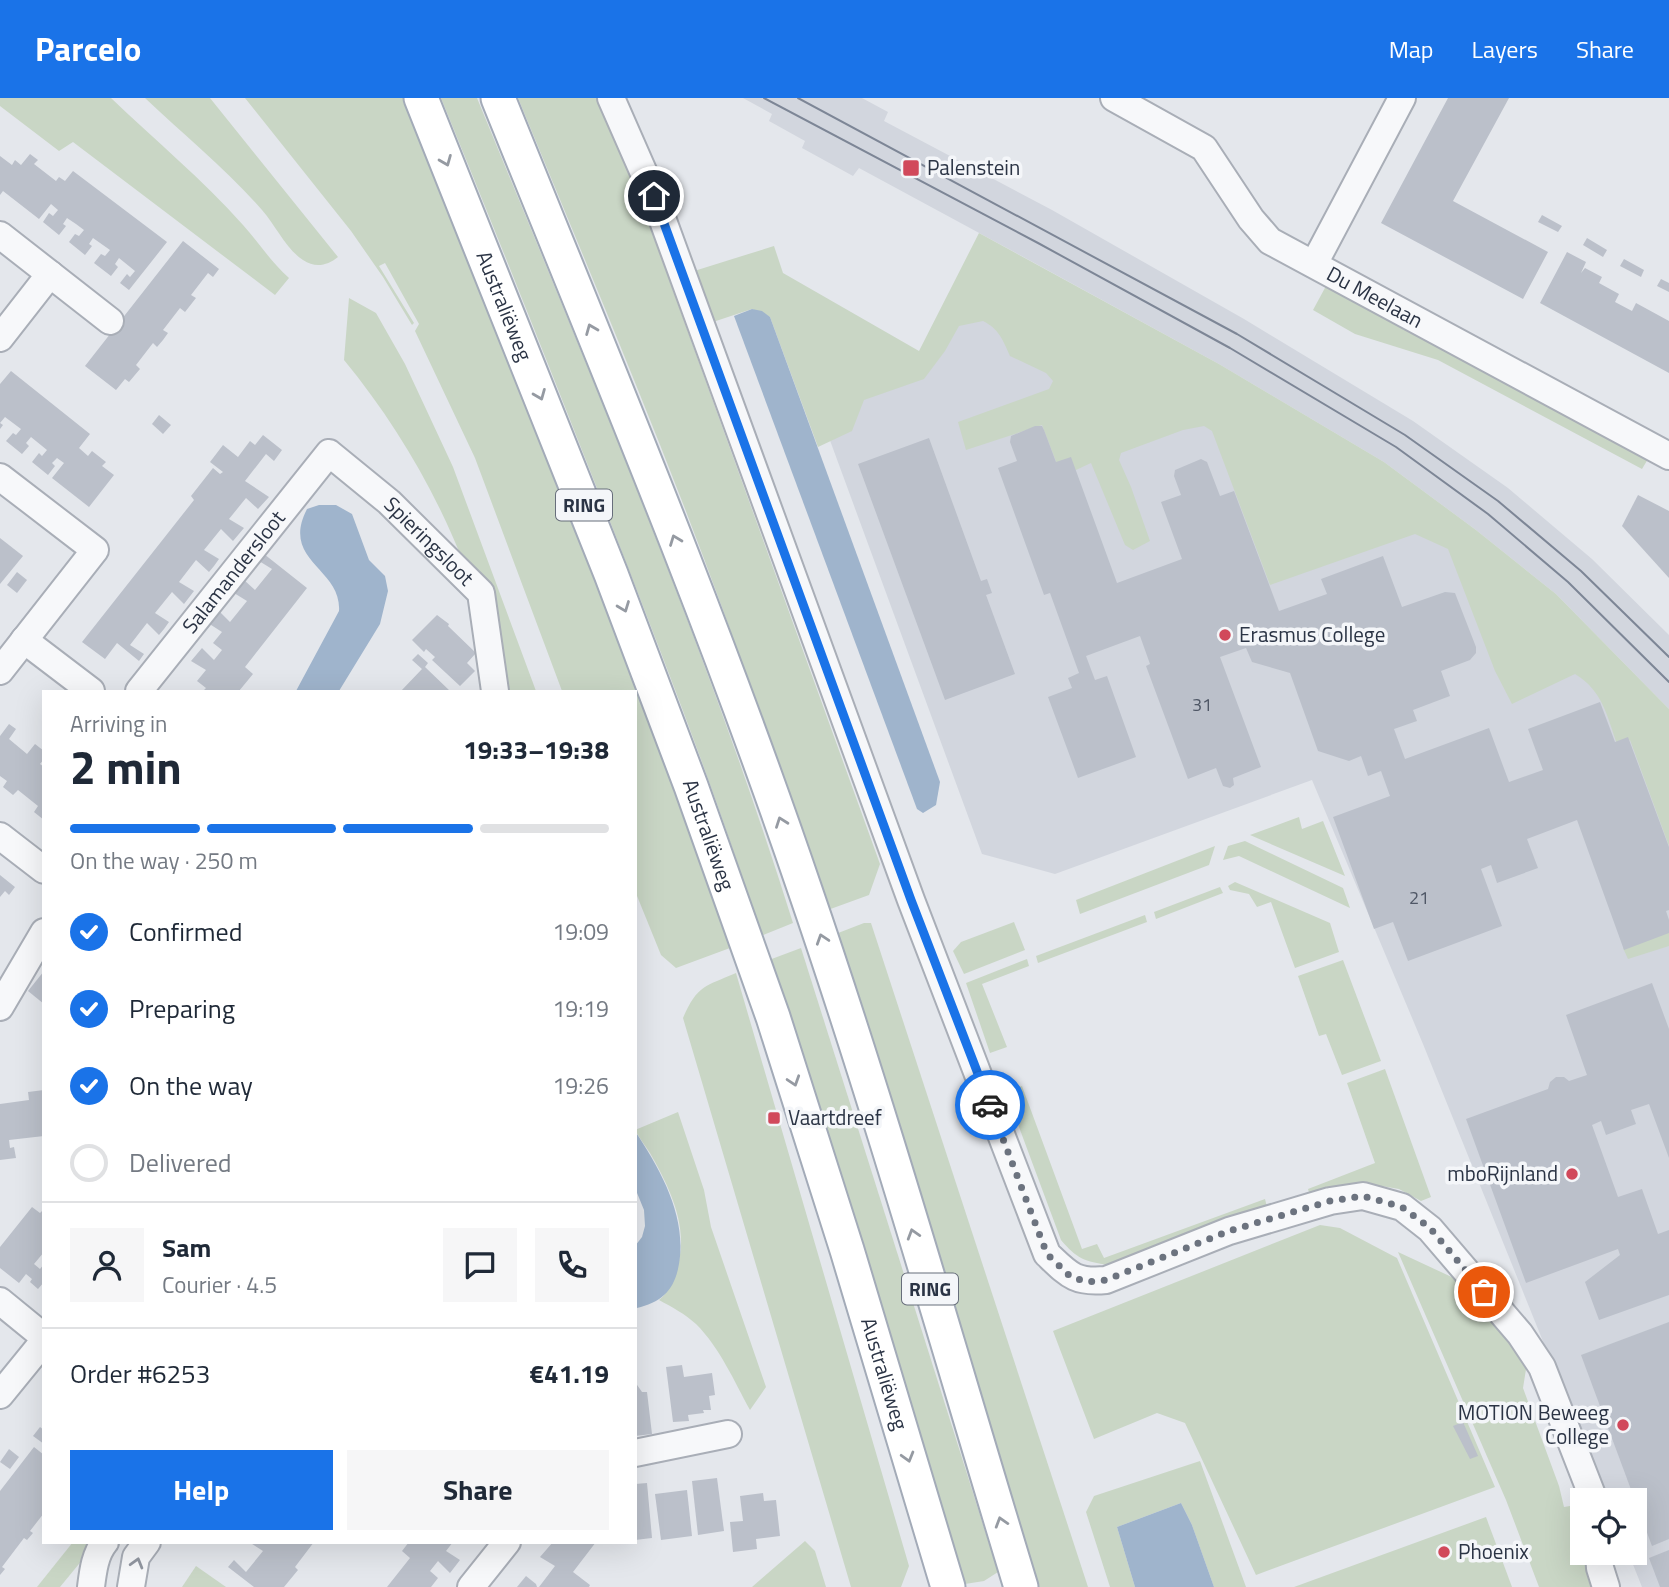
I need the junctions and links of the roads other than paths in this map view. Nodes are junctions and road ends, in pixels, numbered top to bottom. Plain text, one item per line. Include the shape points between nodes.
1 (421, 98) edge
2 (498, 98) edge
3 (611, 98) edge
4 (1114, 98) edge
5 (1402, 98) edge
6 (0, 234) edge
7 (1314, 264) junction
8 (50, 274) junction
9 (110, 321) dead end
10 (0, 338) edge
11 (329, 453) joint
12 (1669, 456) edge
13 (0, 477) edge
14 (24, 640) junction
15 (0, 671) edge
16 (90, 690) edge
17 (140, 690) edge
18 (495, 690) edge
19 (0, 836) edge
20 (42, 868) edge
21 (42, 935) edge
22 (0, 1007) edge
23 (0, 1301) edge
24 (42, 1337) edge
25 (42, 1342) edge
26 (0, 1395) edge
27 (728, 1434) dead end
28 (637, 1453) edge
29 (1589, 1488) edge
30 (104, 1544) edge
31 (146, 1544) edge
32 (505, 1544) edge
33 (1600, 1565) edge
34 (91, 1587) edge
35 (131, 1587) edge
36 (471, 1587) edge
37 (948, 1587) edge
38 (1021, 1587) edge
39 (1606, 1587) edge

1 -> 37 main road, Australiëweg / RING via 611,574 737,915 847,1250
38 -> 2 main road, RING via 804,886 730,681
3 - 29 street via 654,196 911,900 1047,1254 1071,1277 1088,1282 1106,1280 1229,1231 1330,1201 1363,1196 1402,1207 1430,1228 1520,1334 1542,1367
4 - 7 street, Du Meelaan via 1204,148 1270,241
5 - 7 street
6 - 8 street
7 - 12 street, Du Meelaan
8 - 9 street
8 - 10 street
11 - 17 street, Salamandersloot
11 - 18 street, Spieringsloot via 389,502 481,593
13 - 14 street via 95,550
14 - 15 street
14 - 16 street
19 - 20 street
21 - 22 street
23 - 24 street
25 - 26 street
27 - 28 street
30 - 34 street
35 -> 31 street via 136,1557
32 - 36 street
33 - 39 street

